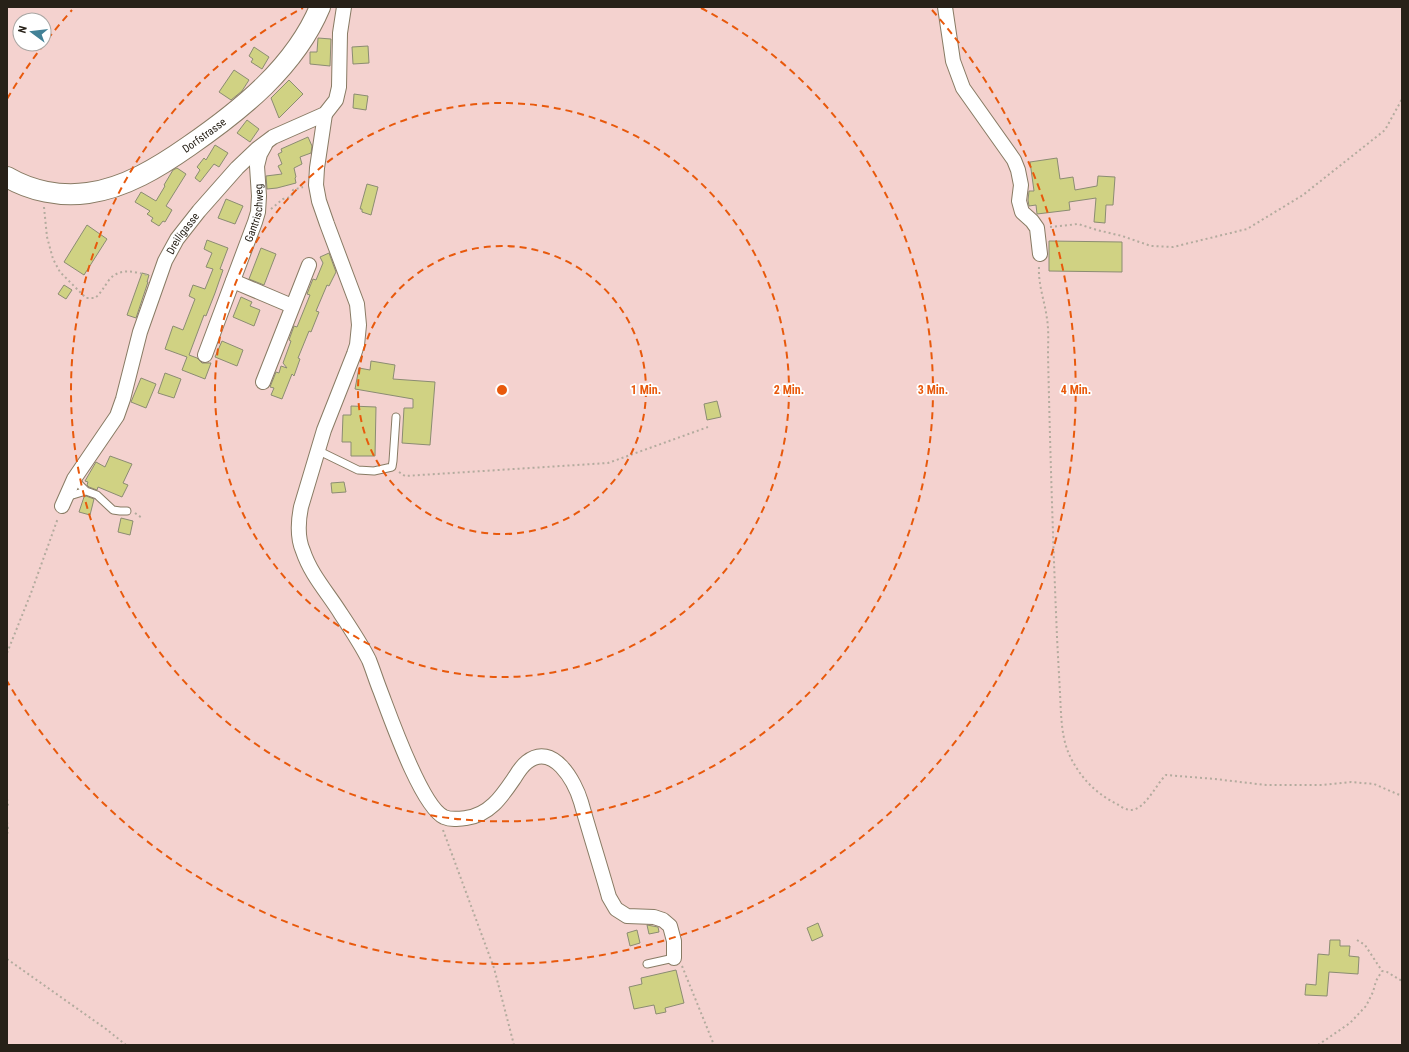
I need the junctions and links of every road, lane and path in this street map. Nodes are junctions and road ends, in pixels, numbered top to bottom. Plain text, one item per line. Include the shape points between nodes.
1 (320, 7) edge
2 (344, 7) edge
3 (945, 7) edge
4 (1402, 99) edge
5 (325, 114) junction
6 (265, 143) junction
7 (7, 177) edge
8 (316, 185) junction
9 (44, 192) junction
10 (274, 208) dead end
11 (1037, 228) junction
12 (1040, 254) joint
13 (309, 265) dead end
14 (159, 278) junction
15 (233, 281) junction
16 (292, 306) junction
17 (205, 355) dead end
18 (264, 382) dead end
19 (396, 417) dead end
20 (708, 426) dead end
21 (317, 450) junction
22 (392, 467) junction
23 (74, 479) junction
24 (86, 491) junction
25 (64, 502) junction
26 (127, 511) dead end
27 (7, 653) edge
28 (1402, 796) edge
29 (7, 799) edge
30 (7, 807) edge
31 (442, 816) junction
32 (7, 822) edge
33 (7, 835) edge
34 (1357, 940) dead end
35 (674, 958) junction
36 (7, 959) edge
37 (647, 964) dead end
38 (1382, 971) junction
39 (1402, 981) edge
40 (126, 1045) edge
41 (514, 1045) edge
42 (714, 1045) edge
43 (1318, 1045) edge

1 - 9 street, Dorfstrasse via 291,57 241,108 210,132 143,174 106,190 77,194
2 - 5 street via 340,33 339,87 336,100
3 - 11 street via 953,61 963,88 1014,160 1021,185 1019,201 1022,212
4 - 11 path via 1386,130 1303,195 1247,229 1173,247 1151,246 1078,224
5 - 6 street, Dreiligasse
5 - 8 street
6 - 14 street, Dreiligasse via 237,168 184,229 171,249
6 - 15 street, Gantrischweg via 257,166 258,212
7 - 9 street, Dorfstrasse
8 - 10 path via 293,190 291,197 283,199
8 - 21 street via 319,201 357,304 359,325 357,346
9 - 14 path via 47,237 53,259 60,272 86,298 95,298 115,274 125,271
11 - 12 street
12 - 28 path via 1038,275 1048,320 1052,533 1063,735 1068,750 1084,778 1109,800 1131,810 1138,808 1151,796 1166,776 1266,785 1351,782 1374,784
13 - 16 street
14 - 23 street, Dreiligasse via 140,332 120,408
15 - 16 street
15 - 17 street, Gantrischweg
16 - 18 street
19 - 22 lane
20 - 22 path via 608,463 405,476
21 - 22 lane via 358,470 374,471
21 - 31 street via 299,520 302,550 315,576 368,660 401,747 431,804
23 - 24 lane
23 - 25 street, Dreiligasse
24 - 25 lane
24 - 26 lane via 97,496 113,510
25 - 27 path
29 - 30 path
31 - 35 street via 459,819 485,812 500,799 524,765 535,757 547,757 557,762 566,772 579,797 609,897 616,909 627,916 664,920 670,926 674,941
31 - 41 path via 442,828 494,968
32 - 33 path
34 - 38 path via 1365,945
35 - 37 lane
35 - 42 path via 684,967
36 - 40 path
38 - 39 path
38 - 43 path via 1366,1006 1350,1023

